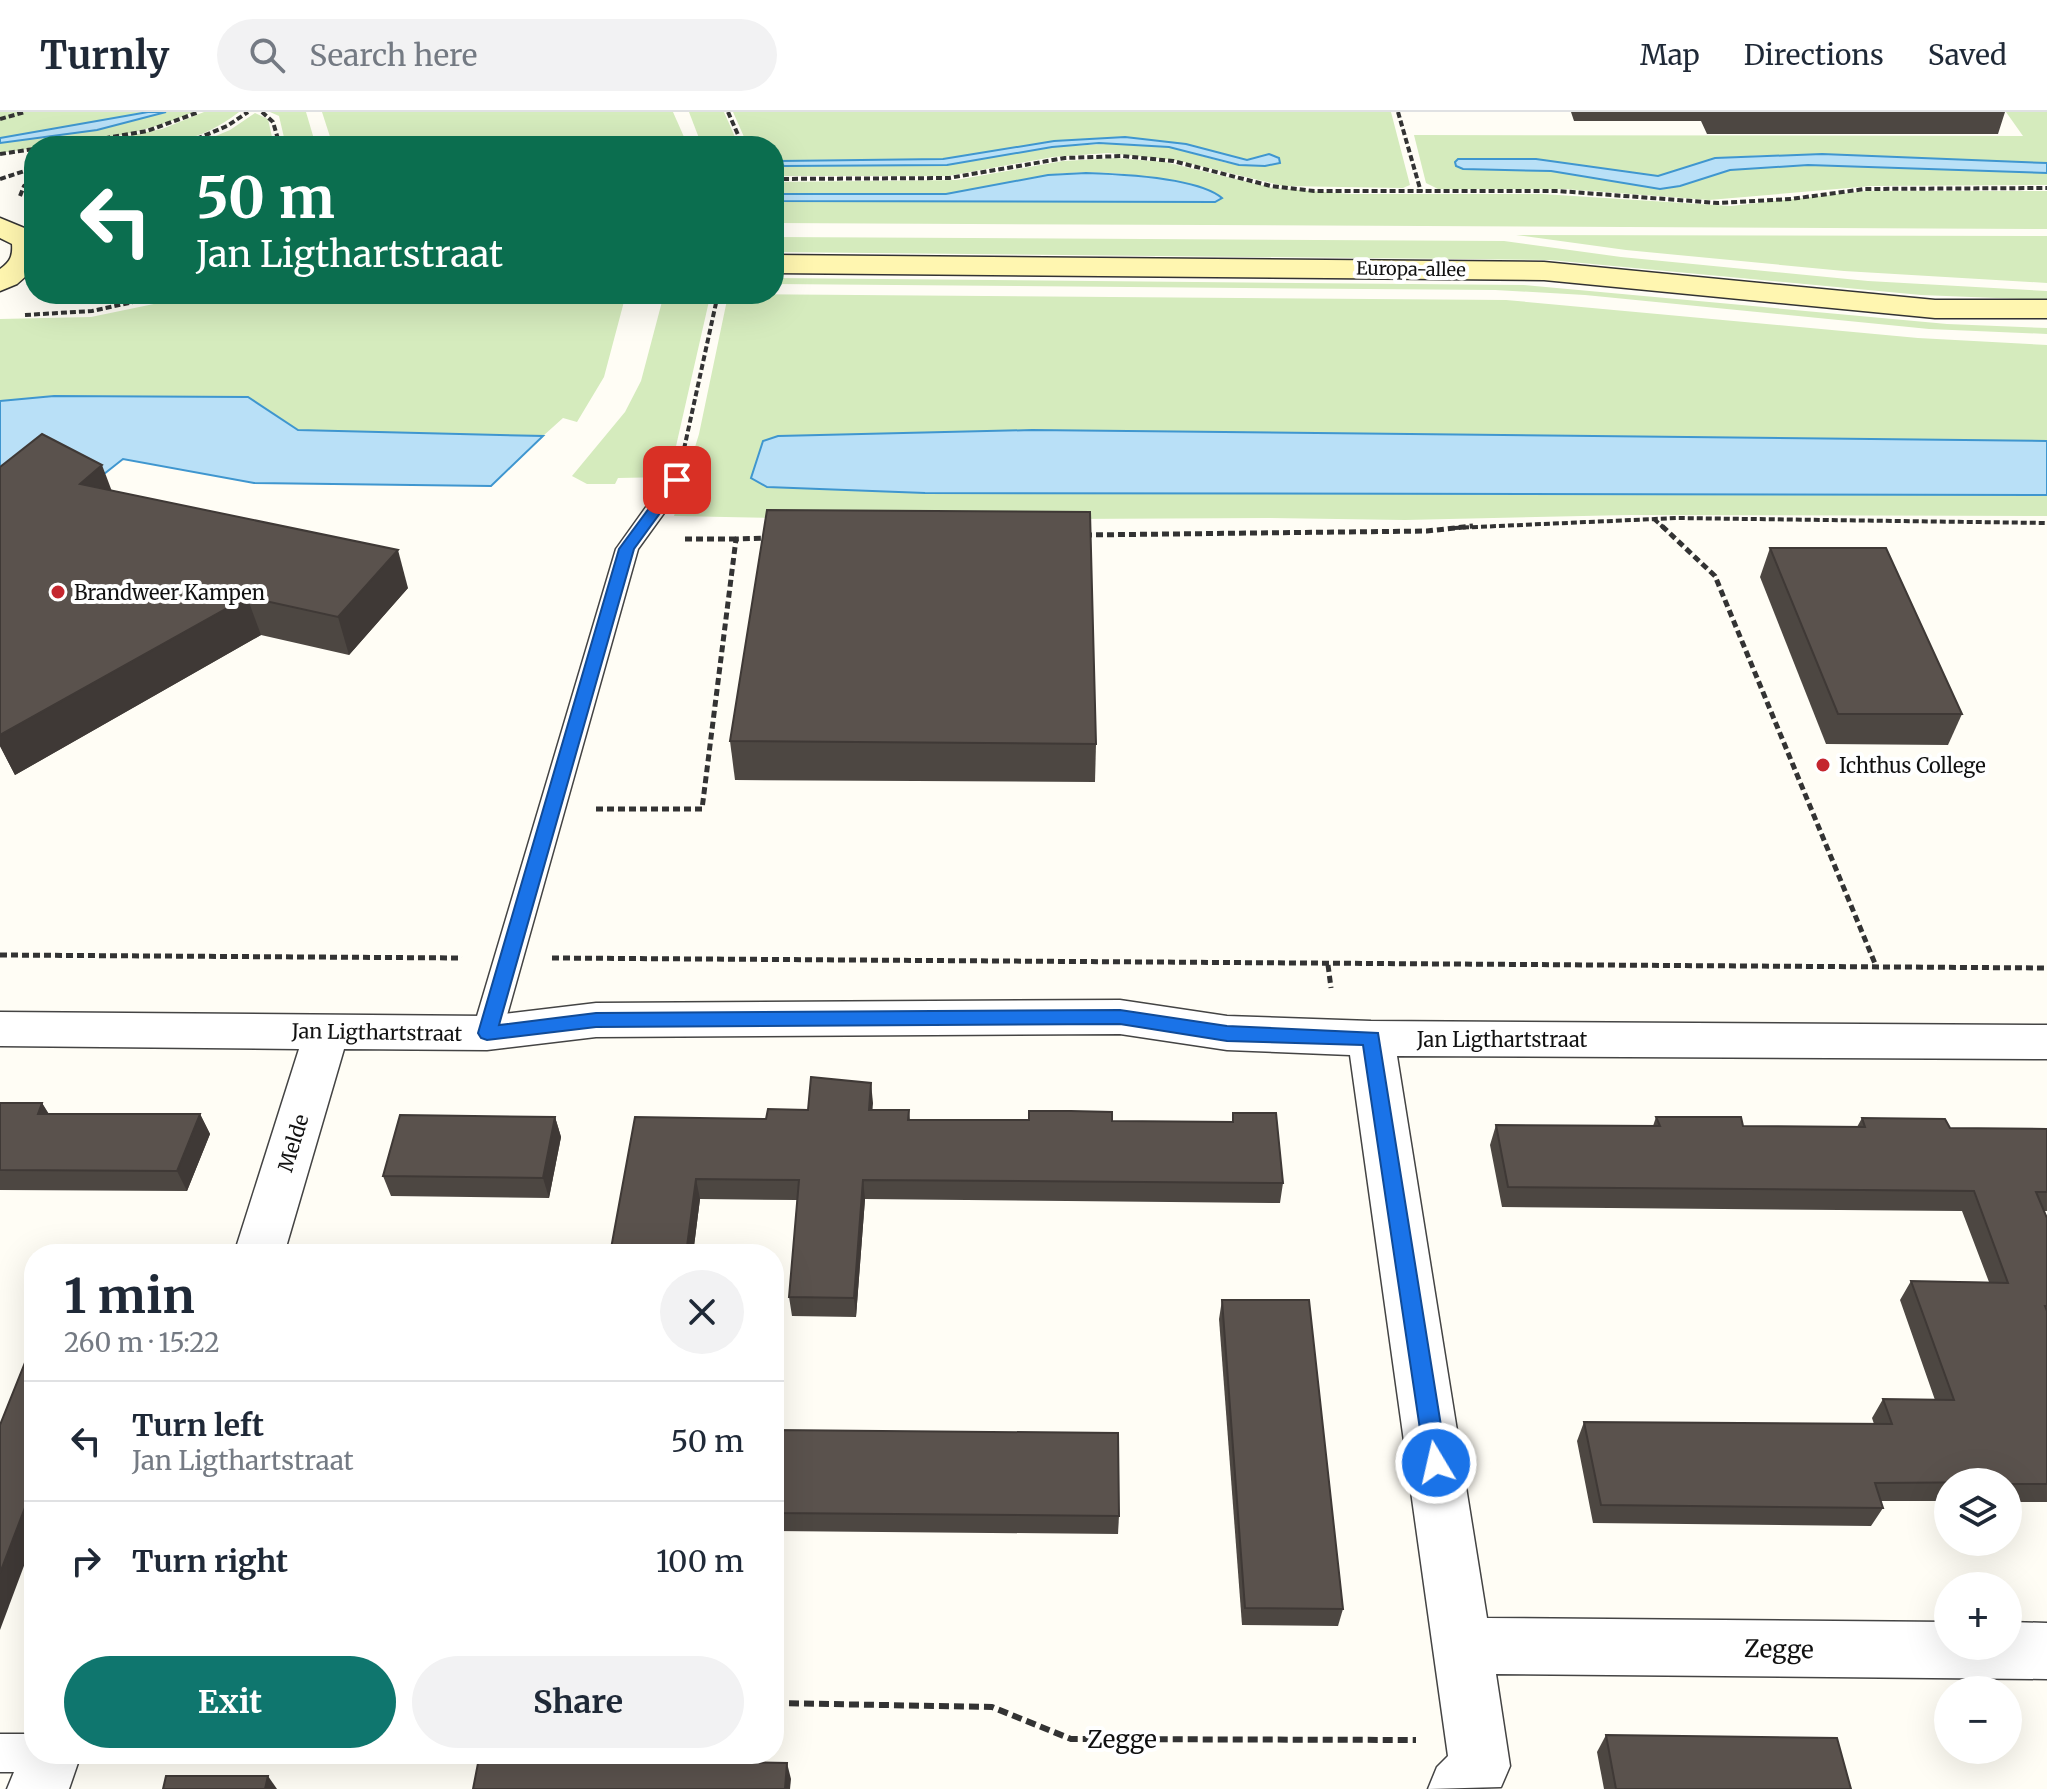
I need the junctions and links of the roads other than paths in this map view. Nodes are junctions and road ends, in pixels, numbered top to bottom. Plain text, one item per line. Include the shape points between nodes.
1 (0, 227) edge
2 (24, 238) edge
3 (784, 264) edge
4 (2047, 309) edge
5 (677, 480) road end
6 (0, 1029) edge
7 (327, 1031) junction
8 (487, 1033) junction
9 (1371, 1038) junction
10 (2047, 1042) edge
11 (262, 1244) edge
12 (1464, 1646) junction
13 (2047, 1651) edge
14 (0, 1753) edge
15 (24, 1753) edge
16 (47, 1764) edge
17 (1468, 1764) edge
18 (38, 1789) edge

1 - 2 main road
3 - 4 main road, Europa-allee via 1544,271 1935,309
5 - 8 lane via 627,549
6 - 7 street, Jan Ligthartstraat
7 - 8 street, Jan Ligthartstraat
7 - 11 street, Melde
8 - 9 street, Jan Ligthartstraat via 596,1020 1120,1017 1227,1033
9 - 10 street, Jan Ligthartstraat
9 - 12 street
12 - 13 street, Zegge
12 - 17 street
14 - 15 lane
16 - 18 street

